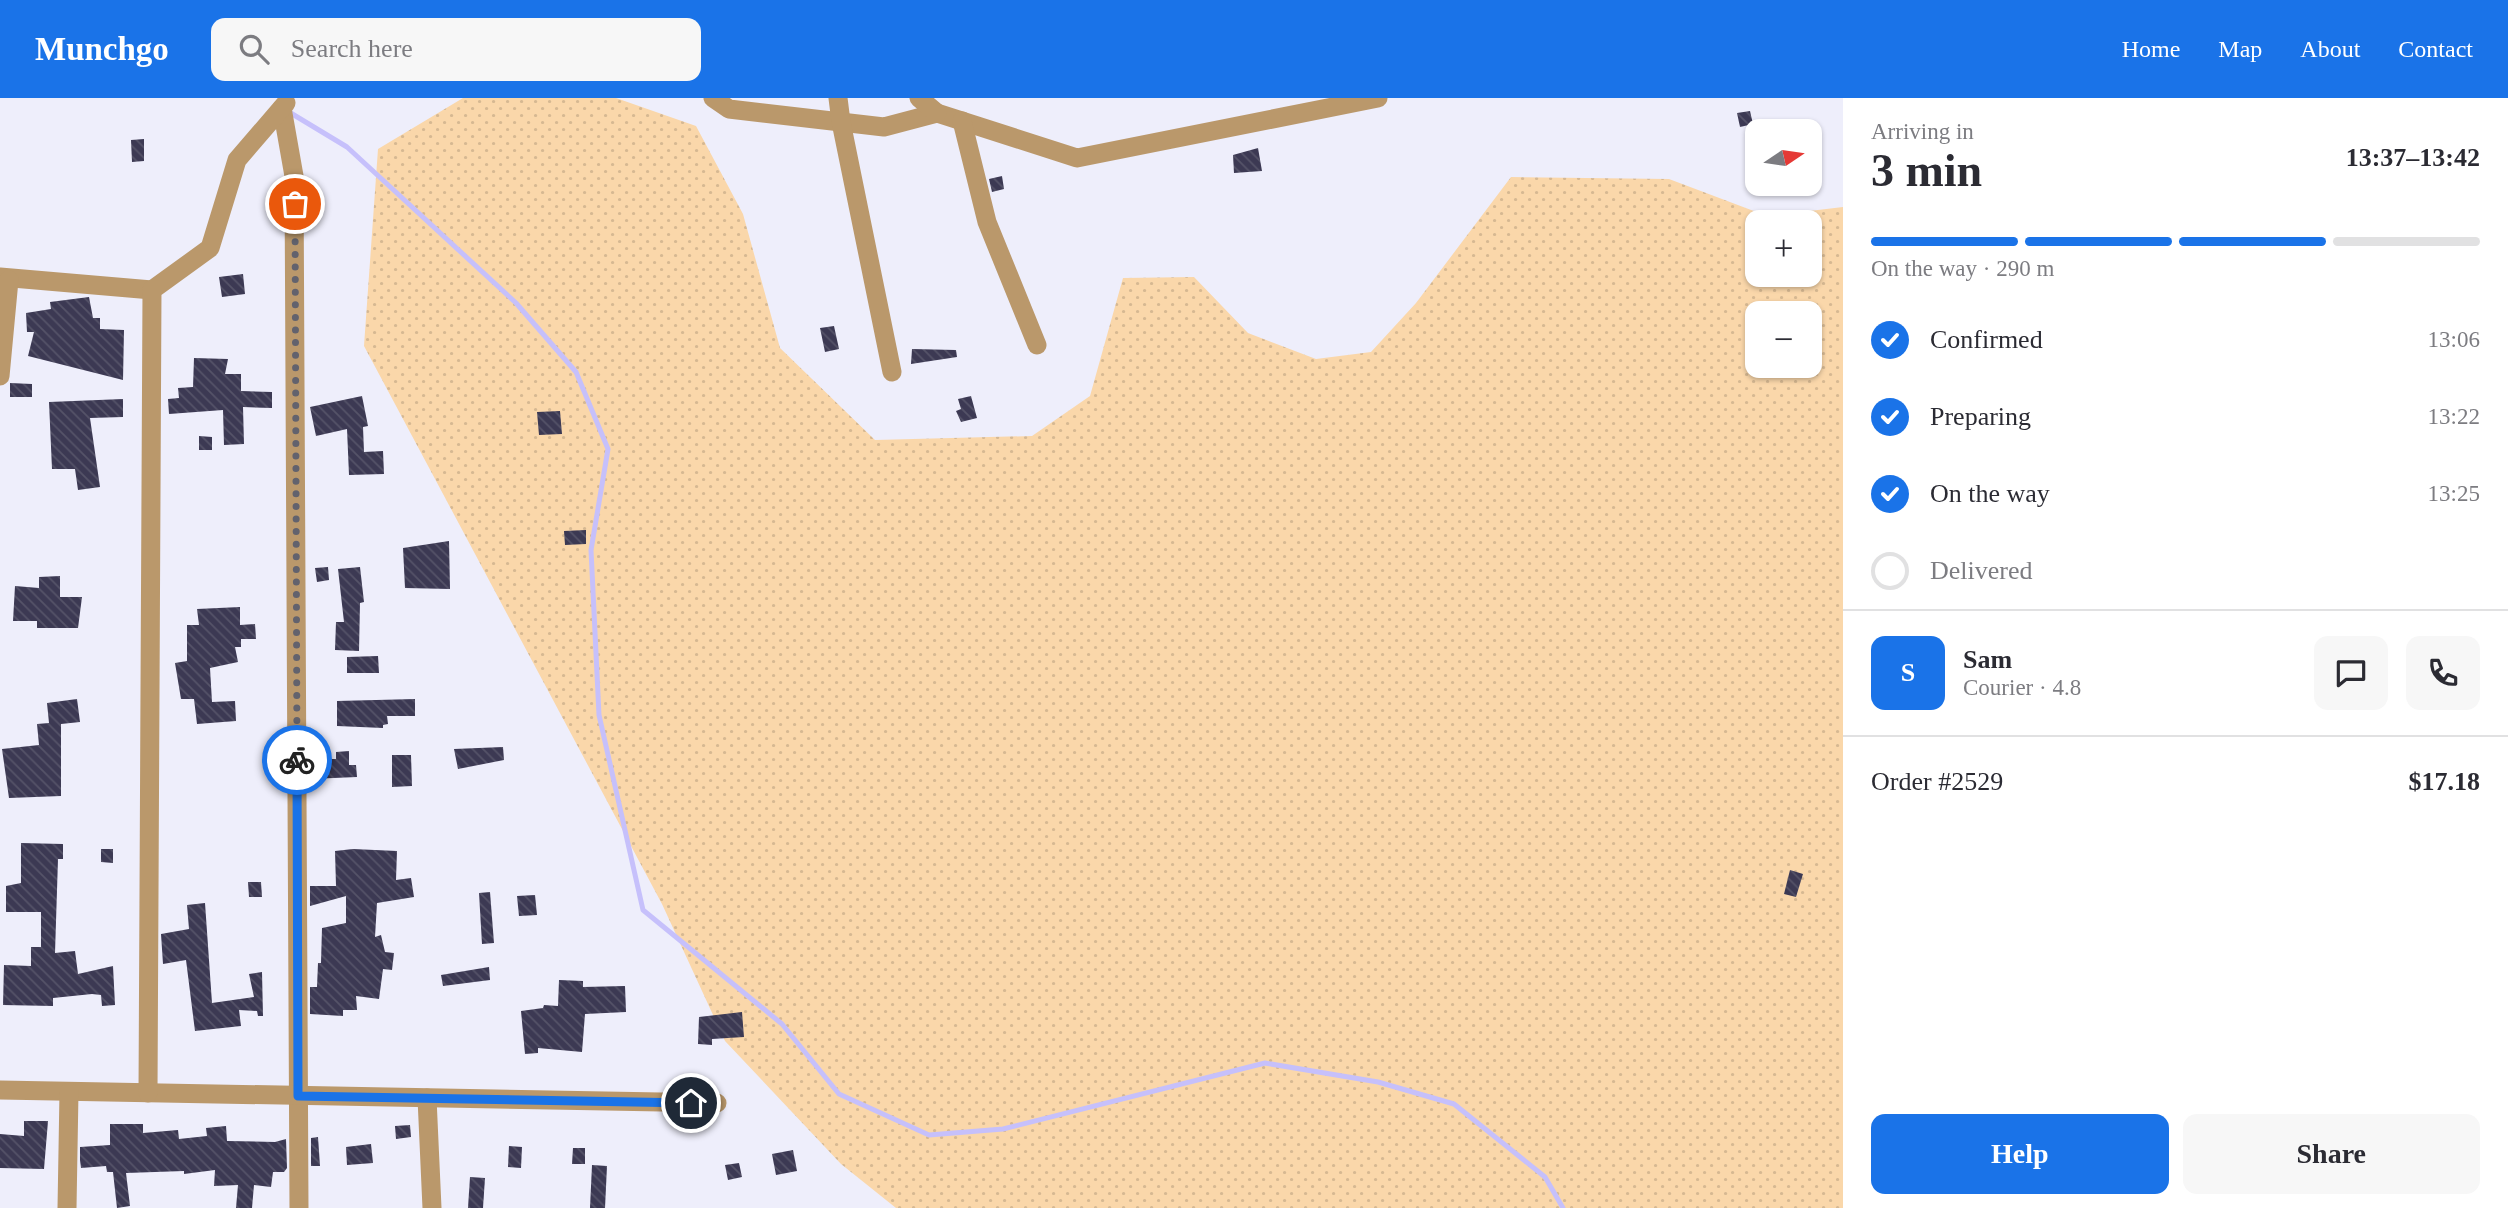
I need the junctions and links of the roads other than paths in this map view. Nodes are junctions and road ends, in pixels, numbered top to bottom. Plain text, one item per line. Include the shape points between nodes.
1 (713, 98) edge
2 (838, 98) edge
3 (919, 98) edge
4 (1378, 98) edge
5 (287, 103) edge
6 (937, 113) junction
7 (962, 121) junction
8 (841, 122) junction
9 (4, 279) edge
10 (152, 290) junction
11 (1037, 345) dead end
12 (892, 372) dead end
13 (0, 376) edge
14 (0, 1090) edge
15 (69, 1092) junction
16 (148, 1093) junction
17 (298, 1096) junction
18 (427, 1098) junction
19 (717, 1103) dead end
20 (67, 1208) edge
21 (299, 1208) edge
22 (432, 1208) edge

1 - 8 street via 729,109
2 - 8 street
3 - 6 street
4 - 7 street via 1077,158
5 - 10 street via 237,160 210,248
5 - 17 street via 294,176
6 - 7 street
6 - 8 street via 884,127
7 - 11 street via 987,222
8 - 12 street
9 - 10 street
9 - 13 street
10 - 16 street
14 - 15 street
15 - 16 street
15 - 20 street
16 - 17 street
17 - 18 street
17 - 21 street
18 - 19 street
18 - 22 street

